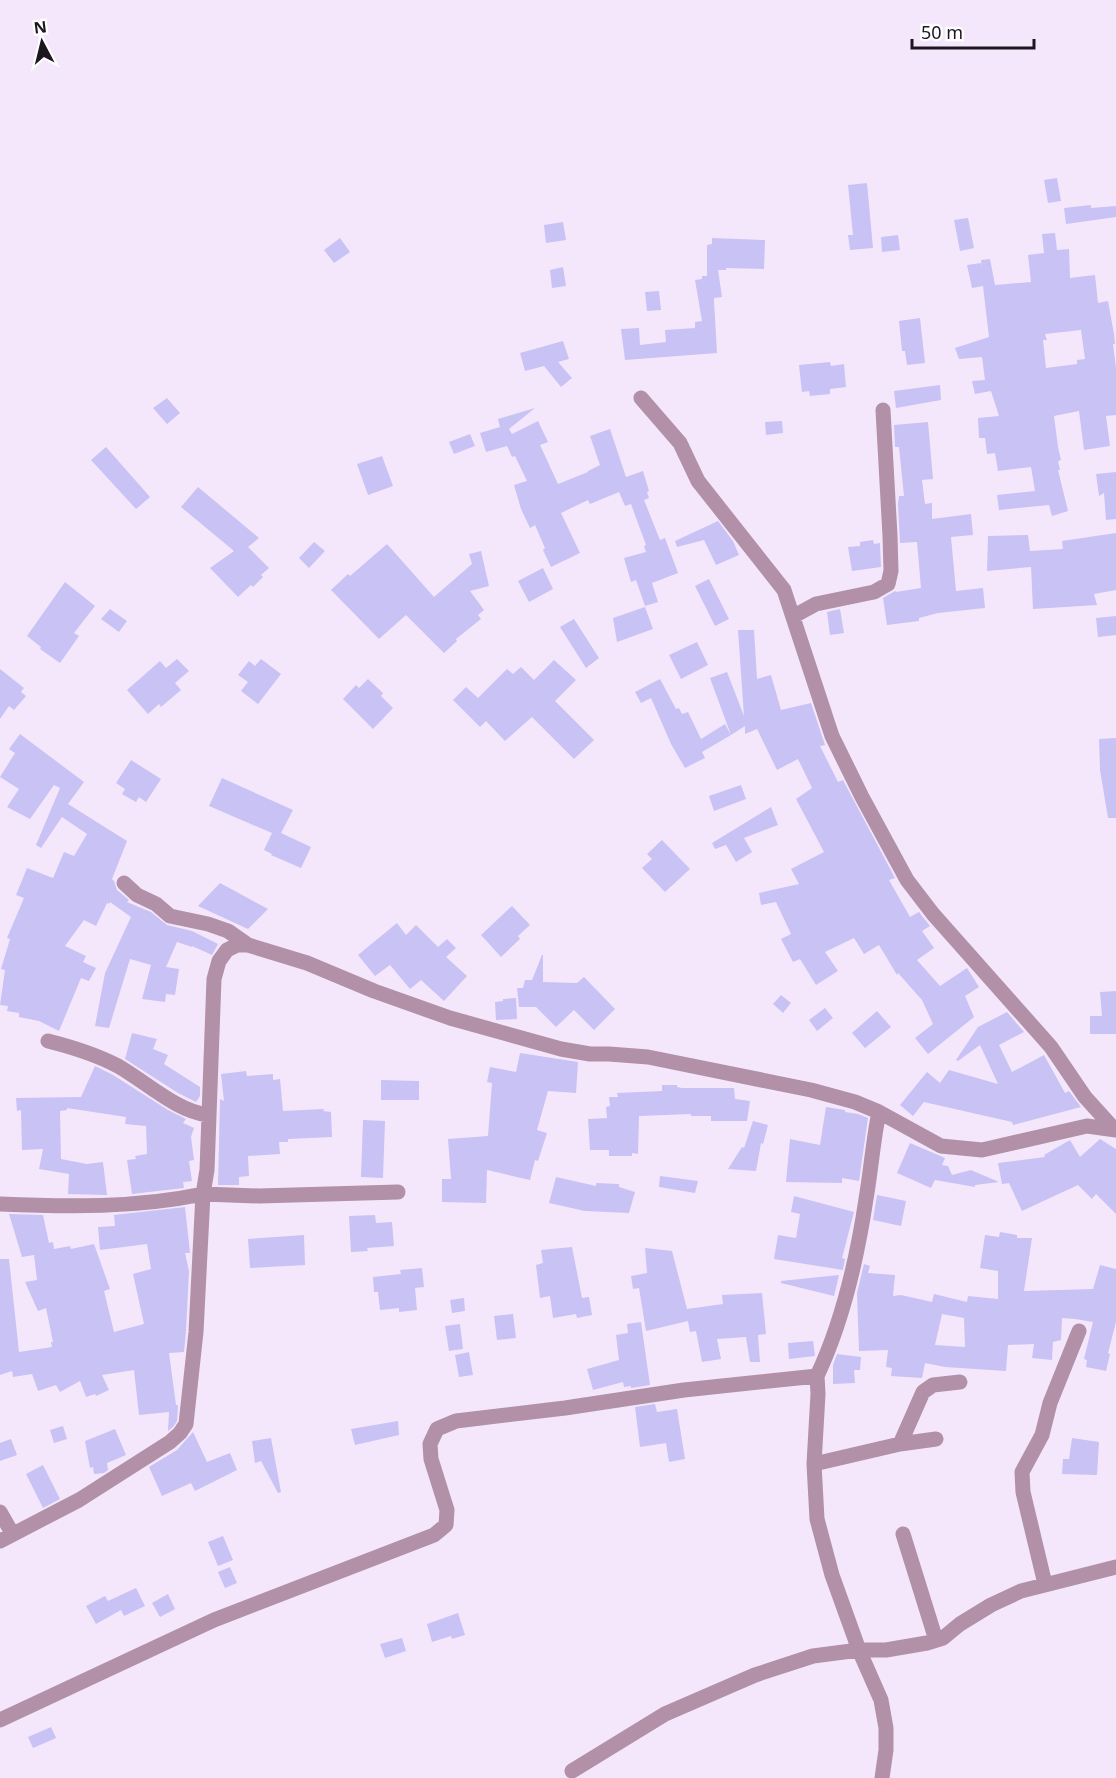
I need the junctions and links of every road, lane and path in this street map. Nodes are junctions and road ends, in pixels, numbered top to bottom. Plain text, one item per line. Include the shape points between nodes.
1 (641, 398) dead end
2 (883, 410) dead end
3 (794, 616) junction
4 (124, 883) dead end
5 (248, 945) junction
6 (48, 1041) dead end
7 (879, 1112) junction
8 (208, 1114) junction
9 (1115, 1130) edge
10 (398, 1192) dead end
11 (203, 1194) junction
12 (0, 1204) edge
13 (1079, 1332) dead end
14 (817, 1376) junction
15 (960, 1382) dead end
16 (936, 1440) dead end
17 (900, 1444) junction
18 (814, 1464) junction
19 (0, 1512) edge
20 (903, 1534) dead end
21 (6, 1537) edge
22 (1116, 1567) edge
23 (1045, 1584) junction
24 (936, 1640) junction
25 (859, 1650) junction
26 (0, 1720) edge
27 (572, 1771) dead end
28 (882, 1778) edge

1 - 3 street via 680,443 698,481 784,590
2 - 3 street via 890,536 888,584 874,592 816,604
3 - 9 street via 840,753 907,880 1051,1047 1085,1097
4 - 5 street via 170,916 228,931
5 - 7 street via 307,963 450,1018 561,1049 648,1057 811,1090
5 - 8 street via 227,950 214,979
6 - 8 street via 83,1050 116,1065 194,1113
7 - 9 street via 941,1146 965,1149 982,1150 1087,1126
7 - 14 street via 852,1274
8 - 11 street
10 - 11 street
11 - 12 street via 116,1204
11 - 21 street via 196,1332 186,1424 170,1442 80,1500
13 - 23 street via 1050,1403 1042,1435 1022,1472 1023,1492
14 - 18 street
14 - 26 street via 456,1421 437,1429 430,1444 431,1459 447,1510 446,1525 434,1535 214,1620
15 - 17 street via 933,1385 923,1392
16 - 17 street
17 - 18 street
18 - 25 street via 818,1519 832,1575
19 - 21 street
20 - 24 street
22 - 23 street
23 - 24 street via 991,1605
24 - 25 street via 907,1648
25 - 27 street via 813,1656 755,1675 664,1714
25 - 28 street via 881,1700 886,1750

